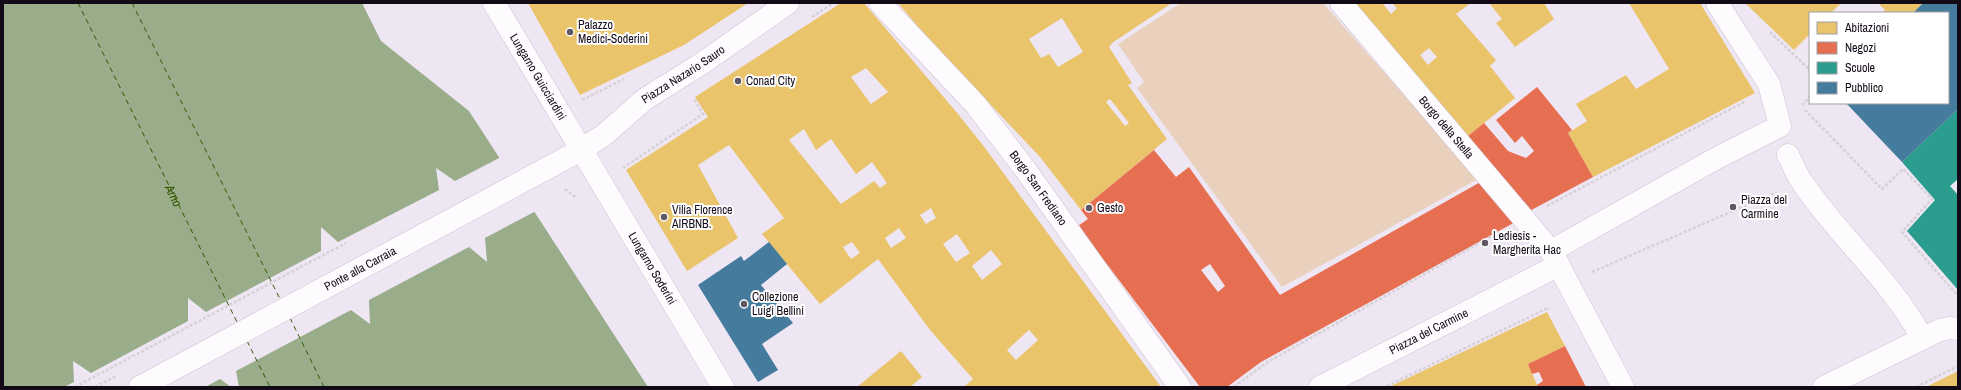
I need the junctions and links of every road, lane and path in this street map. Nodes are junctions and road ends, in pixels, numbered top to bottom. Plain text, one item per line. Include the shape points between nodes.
1 (494, 3) edge
2 (788, 3) edge
3 (833, 3) edge
4 (880, 3) edge
5 (1341, 3) edge
6 (1716, 3) edge
7 (807, 20) dead end
8 (1765, 28) dead end
9 (1809, 69) edge
10 (693, 96) dead end
11 (1751, 98) dead end
12 (1809, 98) edge
13 (581, 150) junction
14 (1788, 155) dead end
15 (623, 168) dead end
16 (1801, 182) junction
17 (1524, 218) junction
18 (321, 256) dead end
19 (1555, 258) junction
20 (1591, 273) dead end
21 (1958, 296) edge
22 (1550, 312) dead end
23 (1958, 329) edge
24 (1922, 338) junction
25 (1958, 366) edge
26 (75, 387) edge
27 (140, 387) edge
28 (723, 387) edge
29 (1180, 387) edge
30 (1234, 387) edge
31 (1320, 387) edge
32 (1384, 387) edge
33 (1623, 387) edge
34 (1824, 387) edge
35 (1916, 387) edge

1 - 13 street, Lungarno Guicciardini
2 - 13 street, Piazza Nazario Sauro via 701,64 645,99 604,135
3 - 7 path
4 - 29 street, Borgo San Frediano via 976,106 1025,169
5 - 17 street, Borgo della Stella
6 - 19 street, Piazza del Carmine via 1767,82 1780,126 1715,159
8 - 9 path
10 - 15 path via 703,114
11 - 17 path
12 - 21 path via 1801,106 1882,189 1903,169 1932,199 1902,232
13 - 27 street, Ponte alla Carraia
13 - 28 street, Lungarno Soderini
14 - 16 street
16 - 20 path
16 - 24 street via 1884,284
17 - 19 street, Borgo della Stella
17 - 30 path via 1266,363
18 - 26 path
19 - 31 street, Piazza del Carmine
19 - 33 street
22 - 32 path via 1548,308
23 - 24 street via 1940,330
24 - 34 street
25 - 35 path

